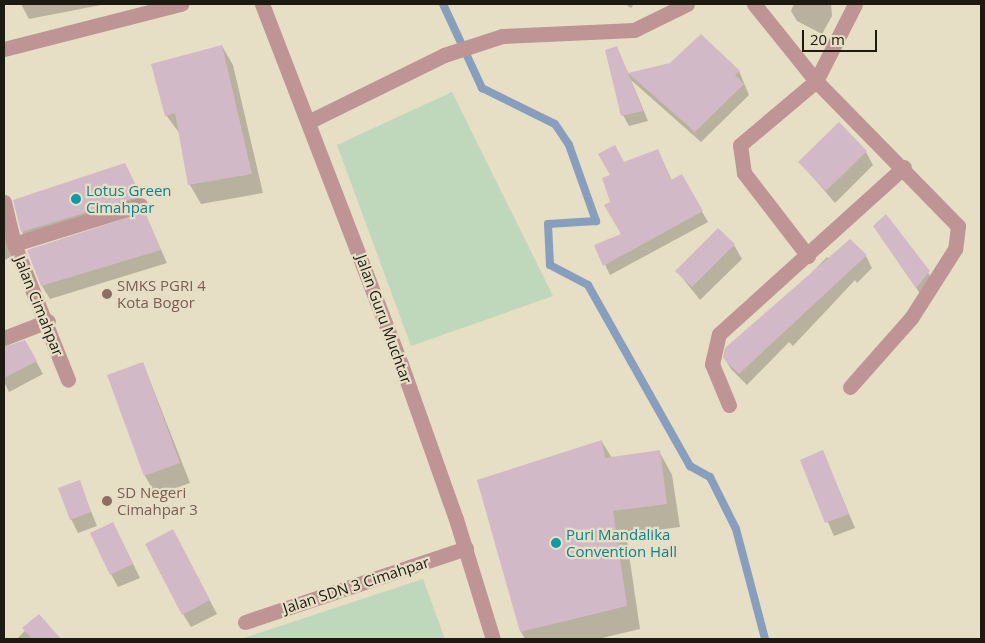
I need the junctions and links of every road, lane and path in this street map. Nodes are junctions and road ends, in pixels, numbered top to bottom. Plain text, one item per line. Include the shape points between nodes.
1 (183, 4) edge
2 (262, 4) edge
3 (687, 4) edge
4 (754, 4) edge
5 (855, 4) edge
6 (4, 49) edge
7 (816, 81) junction
8 (310, 121) junction
9 (904, 168) junction
10 (4, 202) edge
11 (140, 205) dead end
12 (14, 244) junction
13 (808, 256) junction
14 (48, 320) junction
15 (4, 338) edge
16 (68, 380) dead end
17 (850, 387) dead end
18 (730, 405) dead end
19 (466, 548) junction
20 (245, 622) dead end
21 (493, 639) edge

1 - 6 street
2 - 8 street, Jalan Guru Muchtar
3 - 8 street via 634,30 502,36 444,55
4 - 7 street
5 - 7 street
7 - 9 street
7 - 13 street via 748,135 740,145 739,159 744,173
8 - 19 street, Jalan Guru Muchtar
9 - 13 street
9 - 17 street via 958,226 959,235 911,318
10 - 12 street, Jalan Cimahpar
11 - 12 street
12 - 14 street, Jalan Cimahpar
13 - 18 street via 719,334 712,364
14 - 15 street
14 - 16 street, Jalan Cimahpar
19 - 20 street, Jalan SDN 3 Cimahpar
19 - 21 street, Jalan Guru Muchtar

